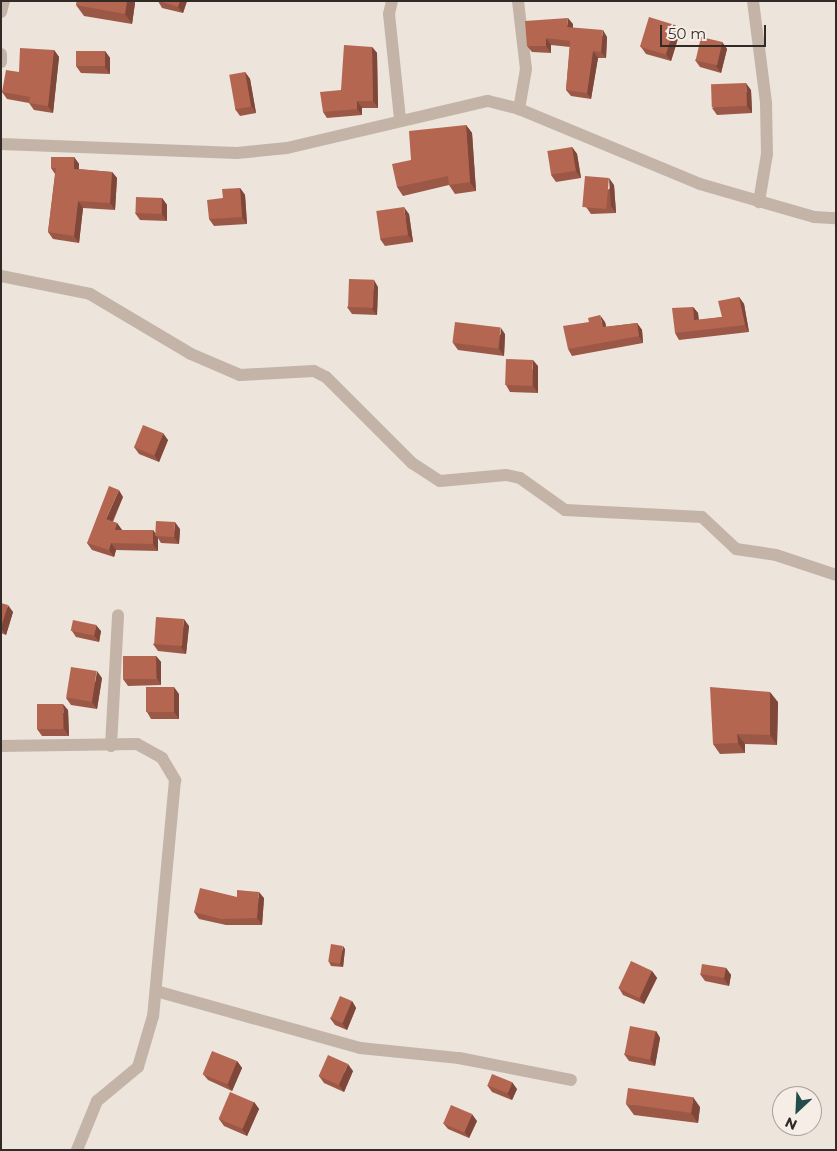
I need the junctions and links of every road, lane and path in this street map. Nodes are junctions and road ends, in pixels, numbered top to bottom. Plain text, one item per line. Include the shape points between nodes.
1 (4, 1) edge
2 (392, 1) edge
3 (518, 1) edge
4 (753, 1) edge
5 (1, 12) edge
6 (1, 54) edge
7 (1, 62) edge
8 (519, 109) junction
9 (400, 118) junction
10 (1, 144) edge
11 (759, 202) junction
12 (836, 218) edge
13 (1, 276) edge
14 (836, 574) edge
15 (118, 615) dead end
16 (1, 746) edge
17 (111, 746) junction
18 (156, 991) junction
19 (571, 1080) dead end
20 (77, 1150) edge

1 - 5 street
2 - 9 street via 389,14
3 - 8 street via 526,69
4 - 11 street via 766,103 768,154
6 - 7 street
8 - 9 street via 488,101
8 - 11 street via 640,162
9 - 10 street via 287,148 237,153
11 - 12 street
13 - 14 street via 90,294 192,354 240,375 314,371 326,376 412,464 440,481 506,475 520,478 565,510 702,517 736,549 776,556
15 - 17 street
16 - 17 street
17 - 18 street via 137,744 154,750 172,769 175,780
18 - 19 street via 360,1048 460,1058
18 - 20 street via 138,1067 97,1101

